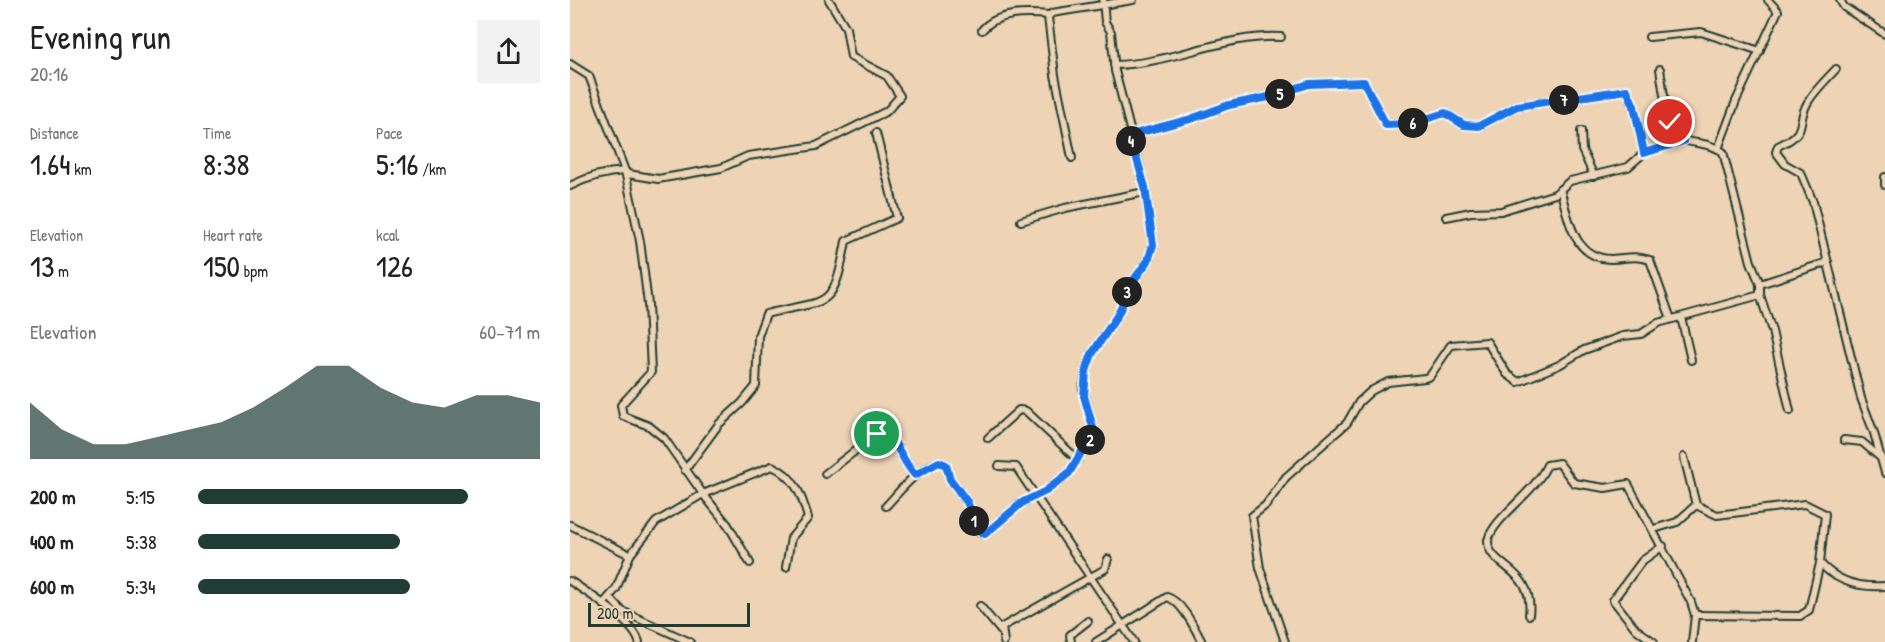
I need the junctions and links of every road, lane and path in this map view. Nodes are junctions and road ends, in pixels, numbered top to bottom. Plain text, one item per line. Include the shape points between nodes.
1 (829, 0) edge
2 (1133, 0) edge
3 (1768, 0) edge
4 (1840, 0) edge
5 (1103, 3) edge
6 (1049, 15) junction
7 (982, 30) dead end
8 (1885, 34) edge
9 (1281, 37) dead end
10 (1649, 37) dead end
11 (1760, 51) junction
12 (570, 64) edge
13 (1114, 65) junction
14 (1659, 69) dead end
15 (1836, 69) dead end
16 (1581, 131) dead end
17 (876, 133) dead end
18 (1130, 135) junction
19 (1683, 141) junction
20 (1718, 149) junction
21 (1644, 153) junction
22 (1072, 158) dead end
23 (625, 171) junction
24 (1594, 176) junction
25 (1885, 177) edge
26 (1885, 185) edge
27 (570, 186) edge
28 (1560, 189) junction
29 (1145, 192) junction
30 (1446, 217) dead end
31 (1021, 221) dead end
32 (1828, 262) junction
33 (1760, 284) junction
34 (1760, 294) junction
35 (1681, 317) junction
36 (1671, 319) junction
37 (1691, 360) dead end
38 (1791, 411) dead end
39 (988, 438) dead end
40 (1844, 440) dead end
41 (1683, 457) dead end
42 (1078, 460) junction
43 (1882, 460) junction
44 (999, 466) dead end
45 (685, 470) junction
46 (1885, 473) edge
47 (825, 474) dead end
48 (915, 475) junction
49 (703, 494) junction
50 (1036, 497) junction
51 (886, 506) dead end
52 (1696, 506) junction
53 (570, 525) edge
54 (1654, 530) junction
55 (1663, 546) junction
56 (630, 555) junction
57 (1108, 559) dead end
58 (750, 563) dead end
59 (1820, 563) junction
60 (786, 567) dead end
61 (1089, 576) junction
62 (570, 581) edge
63 (1885, 586) edge
64 (610, 598) junction
65 (603, 604) junction
66 (980, 606) dead end
67 (1528, 615) dead end
68 (1695, 615) junction
69 (1088, 621) dead end
70 (1122, 624) junction
71 (1001, 631) junction
72 (639, 642) edge
73 (690, 642) edge
74 (1004, 642) edge
75 (1071, 642) edge
76 (1096, 642) edge
77 (1134, 642) edge
78 (1202, 642) edge
79 (1285, 642) edge
80 (1654, 642) edge
81 (1692, 642) edge

1 - 23 street via 846,28 851,57 887,76 900,96 892,107 816,146 748,156 721,168 657,179
2 - 5 street
3 - 11 street via 1778,11
4 - 8 street via 1844,7
5 - 6 street
5 - 13 street
6 - 7 street via 999,18 988,22
6 - 22 street via 1055,75
9 - 13 street via 1258,35 1146,63
10 - 11 street via 1701,32
11 - 20 street
12 - 23 street via 589,76
13 - 18 street
14 - 19 street via 1672,129
15 - 32 street via 1807,104 1793,140 1776,152 1785,164 1801,173 1814,202
16 - 24 street via 1582,150
17 - 45 street via 897,218 846,241 834,289 825,301 766,314 758,336 756,386 718,424
18 - 21 street via 1309,84 1364,82 1386,125 1410,124 1445,113 1471,127 1498,118 1517,106 1627,90
18 - 29 street
19 - 20 street
19 - 21 street
20 - 33 street via 1725,158
21 - 24 street via 1628,167
23 - 27 street via 588,177
23 - 45 street via 647,294 651,372 621,405 622,416 649,426 664,438
24 - 28 street via 1570,181
25 - 26 street
28 - 30 street via 1555,194 1501,210
28 - 36 street via 1578,244 1585,251 1599,257 1631,255 1650,260
29 - 31 street
29 - 42 street via 1153,233 1150,255 1092,354 1083,389 1094,431
32 - 33 street
32 - 43 street via 1861,398
33 - 34 street
34 - 35 street
34 - 38 street
35 - 36 street
35 - 37 street
36 - 79 street via 1641,334 1584,350 1518,382 1507,374 1487,342 1451,345 1430,376 1388,382 1371,391 1347,423 1286,477 1266,505 1252,516 1260,568
39 - 42 street via 1019,410 1026,411
40 - 43 street via 1862,442
41 - 52 street
42 - 50 street via 1069,473
43 - 46 street
44 - 50 street via 1016,467
45 - 49 street
47 - 48 street via 885,431
48 - 50 street via 939,462 946,465 950,479 985,534 1023,502
48 - 51 street
49 - 56 street via 656,522
49 - 58 street via 728,525
49 - 60 street via 772,466 785,471 797,486 808,518 791,538
50 - 61 street
52 - 54 street via 1677,522
52 - 59 street via 1718,515 1759,508 1813,506 1825,514
53 - 56 street
54 - 55 street
54 - 67 street via 1628,484 1605,488 1574,483 1558,463 1547,465 1541,479 1495,525 1488,540 1492,553 1525,587 1531,599
55 - 68 street
55 - 80 street via 1642,561 1613,600 1636,629
56 - 64 street
57 - 61 street via 1105,569
59 - 63 street via 1850,584
59 - 68 street via 1809,610 1800,616
61 - 70 street
61 - 71 street
62 - 65 street
64 - 65 street
64 - 73 street via 622,610
65 - 72 street via 635,631
66 - 71 street
68 - 81 street
69 - 75 street via 1070,635
70 - 76 street
70 - 77 street
70 - 78 street via 1161,599 1172,599
71 - 74 street

